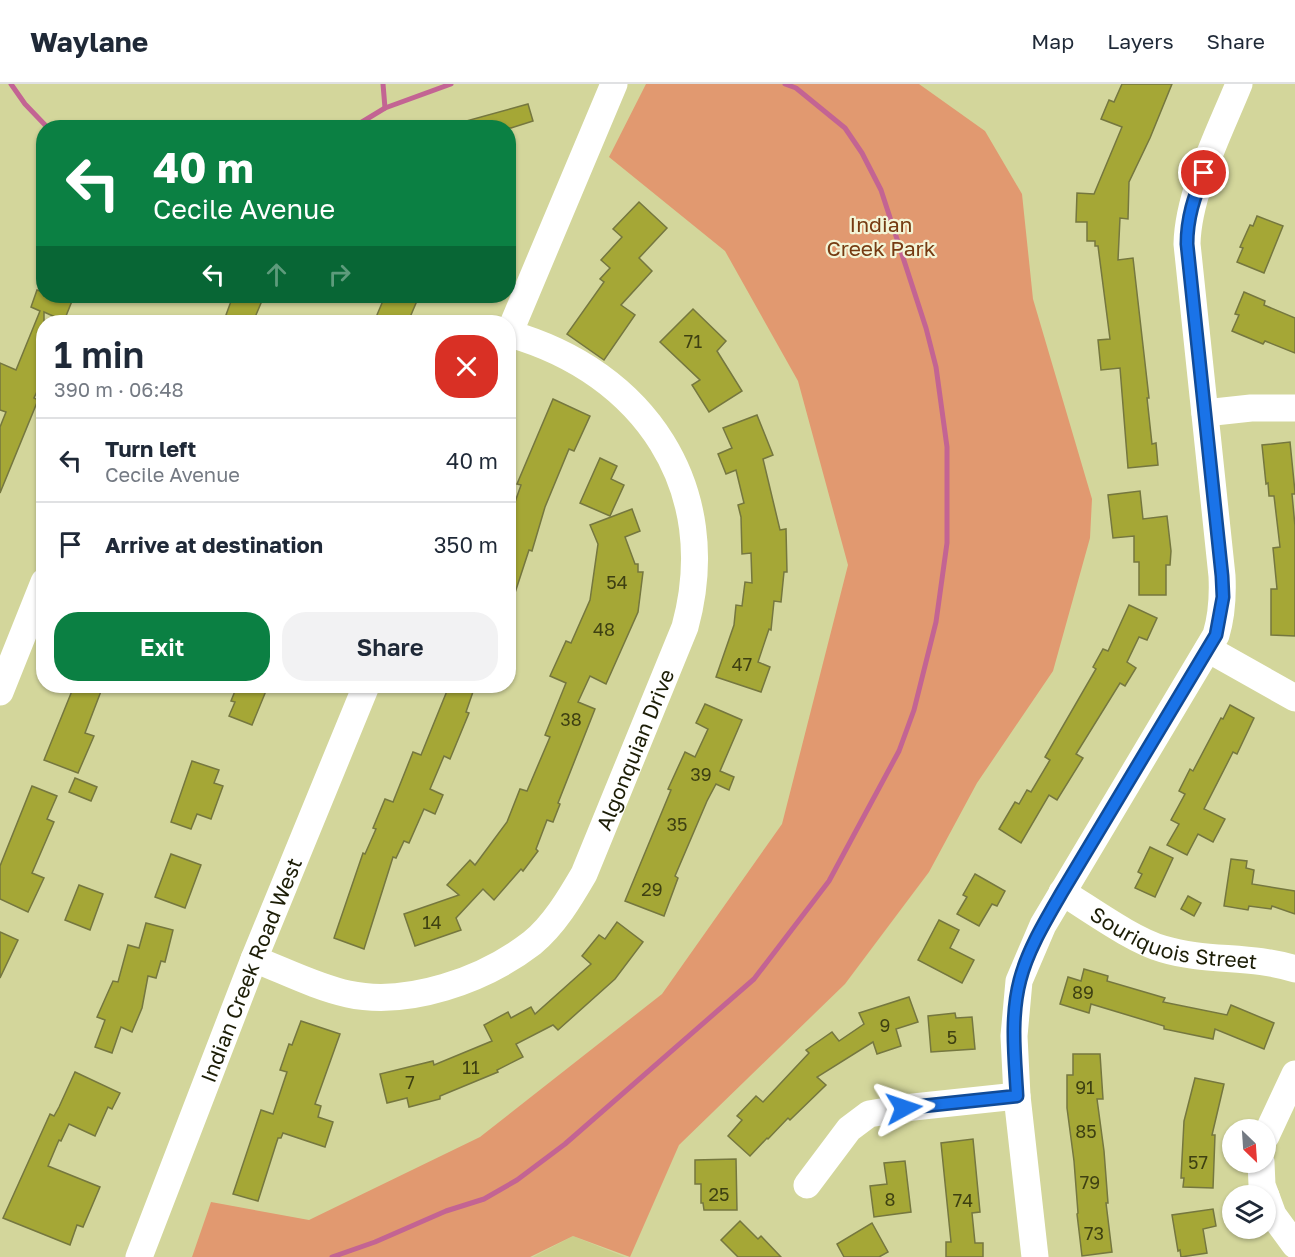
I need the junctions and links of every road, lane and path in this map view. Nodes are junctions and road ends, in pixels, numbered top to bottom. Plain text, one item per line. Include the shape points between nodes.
1 (614, 84) edge
2 (1239, 84) edge
3 (516, 318) edge
4 (516, 336) edge
5 (1295, 408) edge
6 (1205, 413) junction
7 (36, 602) edge
8 (1208, 649) junction
9 (0, 692) edge
10 (363, 693) edge
11 (1295, 698) edge
12 (1062, 892) junction
13 (254, 959) junction
14 (1295, 969) edge
15 (1295, 1074) edge
16 (1017, 1096) junction
17 (1274, 1119) edge
18 (807, 1185) dead end
19 (1276, 1219) edge
20 (1295, 1245) edge
21 (139, 1257) edge
22 (1035, 1257) edge

1 - 3 street
2 - 6 street via 1187,226
4 - 13 street, Algonquian Drive via 555,350 626,396 660,439 680,480 694,531 694,585 686,627 584,874 550,924 532,942 457,984 369,997 334,991
5 - 6 street
6 - 8 street via 1223,597 1216,635
7 - 9 street
8 - 11 street
8 - 12 street
10 - 13 street, Indian Creek Road West
12 - 14 street, Souriquois Street via 1161,949
12 - 16 street via 1019,981 1014,1036
13 - 21 street, Indian Creek Road West
15 - 17 street
16 - 18 street via 869,1114 849,1129
16 - 22 street
19 - 20 street

